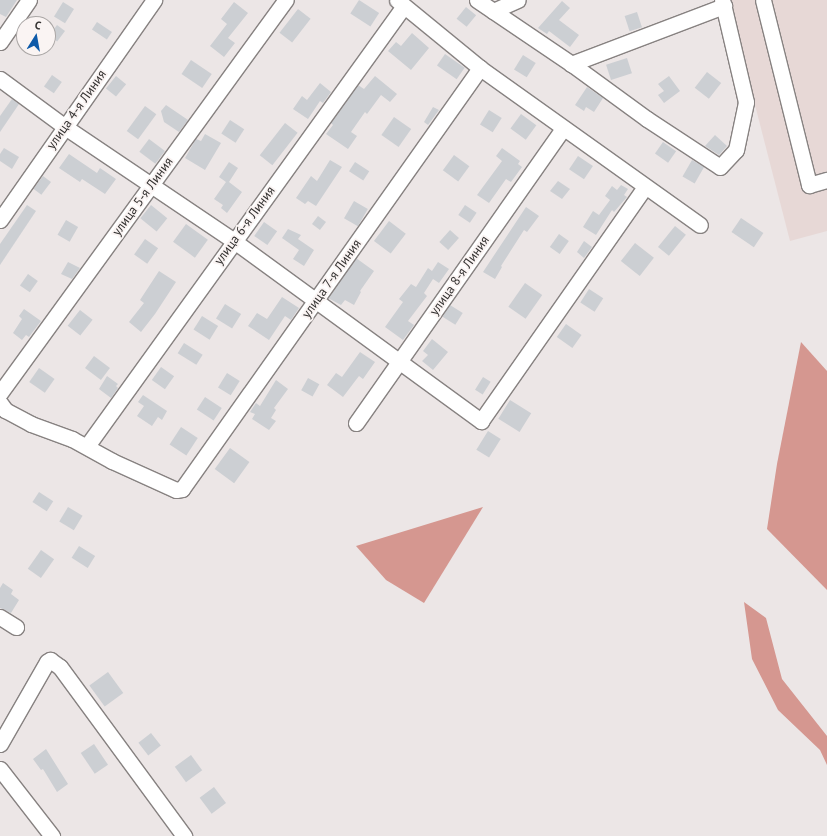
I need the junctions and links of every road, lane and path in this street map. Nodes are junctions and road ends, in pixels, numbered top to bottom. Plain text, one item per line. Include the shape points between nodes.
1 (29, 0) edge
2 (154, 0) edge
3 (286, 0) edge
4 (477, 0) edge
5 (518, 0) edge
6 (763, 0) edge
7 (401, 3) edge
8 (723, 3) edge
9 (493, 11) junction
10 (0, 42) edge
11 (571, 64) junction
12 (480, 68) junction
13 (0, 79) edge
14 (65, 127) junction
15 (563, 128) junction
16 (827, 180) edge
17 (152, 184) junction
18 (645, 187) junction
19 (0, 220) edge
20 (700, 225) dead end
21 (234, 241) junction
22 (317, 301) junction
23 (399, 362) junction
24 (0, 393) edge
25 (0, 403) edge
26 (356, 423) dead end
27 (87, 446) junction
28 (0, 617) edge
29 (16, 627) dead end
30 (0, 744) edge
31 (0, 769) edge
32 (52, 836) edge
33 (184, 836) edge

1 - 10 street
2 - 14 street, улица 4-я Линия
3 - 17 street, улица 5-я Линия
4 - 9 street
5 - 9 street
6 - 16 street via 809,184
7 - 12 street
7 - 21 street, улица 6-я Линия
8 - 11 street
8 - 11 street via 746,102 736,150 720,167 647,119
9 - 11 street
12 - 15 street
12 - 22 street, улица 7-я Линия
13 - 14 street
14 - 17 street
14 - 19 street, улица 4-я Линия
15 - 18 street
15 - 23 street, улица 8-я Линия
17 - 21 street
17 - 24 street, улица 5-я Линия
18 - 20 street
18 - 23 street via 481,421
21 - 22 street
21 - 27 street, улица 6-я Линия
22 - 23 street
22 - 27 street, улица 7-я Линия via 182,489 176,490 112,461
23 - 26 street, улица 8-я Линия
25 - 27 street via 5,410 31,424
28 - 29 street
30 - 33 street via 50,660 60,668
31 - 32 street

